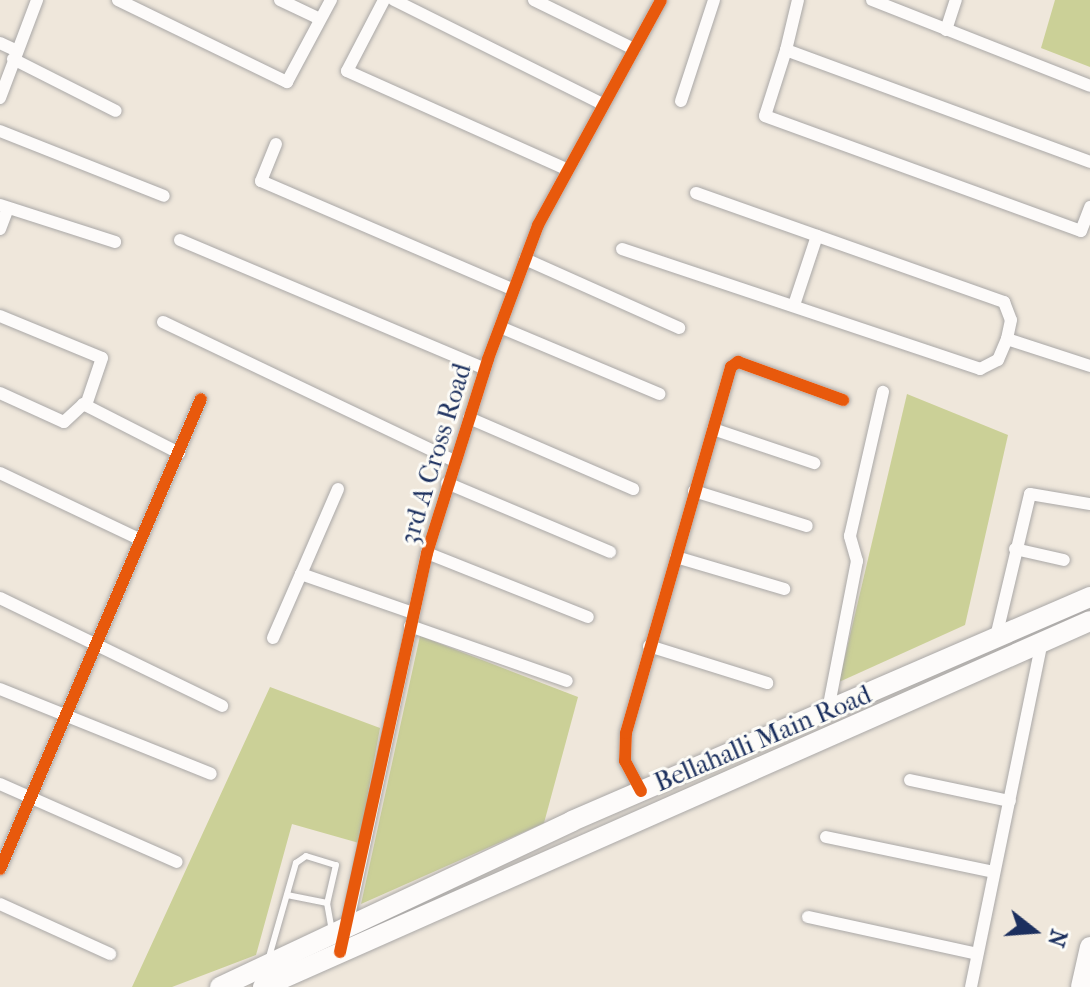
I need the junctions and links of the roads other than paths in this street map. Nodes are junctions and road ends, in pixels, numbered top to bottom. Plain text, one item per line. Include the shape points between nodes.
1 (37, 0) edge
2 (118, 0) edge
3 (280, 0) edge
4 (331, 0) edge
5 (384, 0) edge
6 (394, 0) edge
7 (534, 0) edge
8 (661, 0) edge
9 (714, 0) edge
10 (798, 0) edge
11 (872, 0) edge
12 (956, 0) edge
13 (320, 19) junction
14 (946, 30) junction
15 (0, 43) edge
16 (634, 49) junction
17 (786, 50) junction
18 (15, 55) junction
19 (1090, 86) edge
20 (0, 98) edge
21 (681, 101) dead end
22 (601, 103) junction
23 (116, 111) dead end
24 (0, 131) edge
25 (276, 144) dead end
26 (1090, 162) edge
27 (566, 169) junction
28 (696, 193) dead end
29 (164, 196) dead end
30 (4, 207) edge
31 (1090, 207) edge
32 (0, 229) edge
33 (817, 236) junction
34 (180, 240) dead end
35 (115, 242) dead end
36 (622, 249) dead end
37 (525, 259) junction
38 (514, 290) junction
39 (794, 305) junction
40 (0, 316) edge
41 (163, 322) dead end
42 (500, 327) junction
43 (679, 328) dead end
44 (1007, 339) junction
45 (1090, 366) edge
46 (485, 369) junction
47 (883, 392) dead end
48 (0, 393) edge
49 (659, 394) dead end
50 (201, 399) dead end
51 (843, 400) dead end
52 (86, 405) junction
53 (469, 418) junction
54 (713, 429) junction
55 (179, 453) junction
56 (454, 461) junction
57 (814, 463) dead end
58 (0, 473) edge
59 (447, 483) junction
60 (338, 489) dead end
61 (633, 489) dead end
62 (694, 491) junction
63 (1090, 504) edge
64 (807, 526) dead end
65 (141, 540) junction
66 (1015, 549) junction
67 (610, 552) dead end
68 (427, 553) junction
69 (676, 557) junction
70 (1064, 560) dead end
71 (301, 574) junction
72 (784, 589) dead end
73 (1090, 597) edge
74 (0, 598) edge
75 (588, 617) dead end
76 (412, 619) junction
77 (1090, 621) edge
78 (996, 637) junction
79 (273, 638) dead end
80 (1042, 641) junction
81 (97, 645) junction
82 (649, 646) junction
83 (567, 681) dead end
84 (767, 683) dead end
85 (0, 689) edge
86 (222, 706) dead end
87 (828, 710) junction
88 (65, 717) junction
89 (211, 774) dead end
90 (910, 780) dead end
91 (0, 784) edge
92 (641, 791) junction
93 (30, 798) junction
94 (1010, 801) junction
95 (826, 837) dead end
96 (177, 862) dead end
97 (0, 869) edge
98 (993, 872) junction
99 (287, 895) junction
100 (327, 903) junction
101 (0, 904) edge
102 (808, 917) dead end
103 (340, 938) junction
104 (1090, 947) edge
105 (110, 954) dead end
106 (977, 954) junction
107 (266, 965) junction
108 (220, 987) edge
109 (263, 987) edge
110 (971, 987) edge
111 (1081, 987) edge

1 - 18 street
2 - 13 street via 287,82
3 - 13 street
4 - 13 street
5 - 27 street via 347,71
6 - 22 street
7 - 16 street
8 - 16 street, 3rd A Cross Road
9 - 21 street
10 - 17 street
11 - 14 street
12 - 14 street
14 - 19 street
15 - 18 street
16 - 22 street, 3rd A Cross Road
17 - 26 street
17 - 31 street via 765,116 1081,231
18 - 20 street
18 - 23 street
22 - 27 street, 3rd A Cross Road
24 - 29 street
25 - 38 street via 261,181
27 - 37 street, 3rd A Cross Road
28 - 33 street
30 - 32 street
30 - 35 street
33 - 39 street
33 - 44 street via 1004,302 1011,320
34 - 46 street
36 - 39 street
37 - 38 street, 3rd A Cross Road
37 - 43 street
38 - 42 street, 3rd A Cross Road
39 - 44 street via 980,369 998,360
40 - 52 street via 102,358
41 - 56 street
42 - 46 street, 3rd A Cross Road
42 - 49 street
44 - 45 street
46 - 53 street, 3rd A Cross Road
47 - 87 street via 850,536 857,561
48 - 52 street via 64,422
50 - 55 street
51 - 54 street via 738,362
52 - 55 street
53 - 56 street, 3rd A Cross Road
53 - 61 street
54 - 57 street
54 - 62 street
55 - 65 street
56 - 59 street, 3rd A Cross Road
58 - 65 street
59 - 67 street
59 - 68 street, 3rd A Cross Road
60 - 71 street
62 - 64 street
62 - 69 street
63 - 66 street via 1033,491
65 - 81 street
66 - 70 street
66 - 78 street
68 - 75 street
68 - 76 street, 3rd A Cross Road
69 - 72 street
69 - 82 street
71 - 76 street
71 - 79 street
73 - 78 main road, Bellahalli Main Road
74 - 81 street
76 - 83 street
76 - 103 street, 3rd A Cross Road
77 - 80 main road, Bellahalli Main Road
78 - 87 main road, Bellahalli Main Road
80 - 94 street
80 - 103 main road, Bellahalli Main Road
81 - 86 street
81 - 88 street
82 - 84 street
82 - 92 street via 624,747
85 - 88 street
87 - 92 main road, Bellahalli Main Road
88 - 89 street
88 - 93 street
90 - 94 street
91 - 93 street
92 - 103 main road, Bellahalli Main Road
93 - 96 street
93 - 97 street
94 - 98 street
95 - 98 street
98 - 106 street
99 - 100 lane
99 - 100 lane via 306,856 336,865
99 - 107 lane
100 - 103 lane
101 - 105 street
102 - 106 street
103 - 107 main road, Bellahalli Main Road
103 - 109 main road, Bellahalli Main Road
104 - 111 main road
106 - 110 street
107 - 108 main road, Bellahalli Main Road

